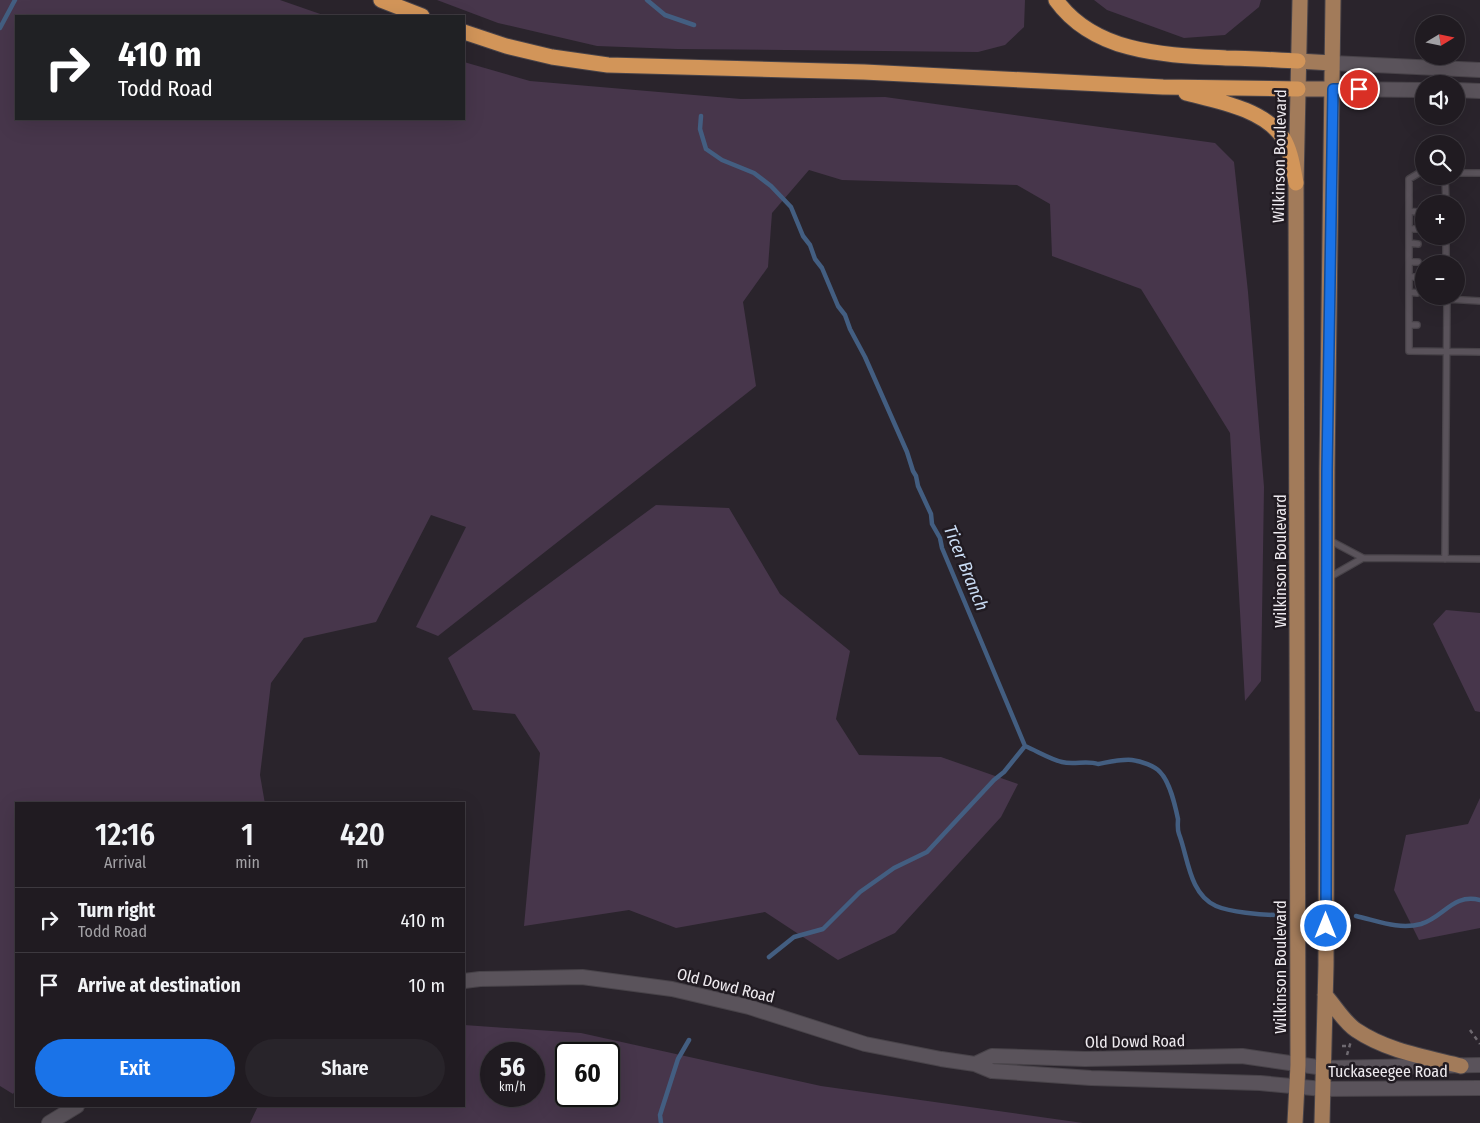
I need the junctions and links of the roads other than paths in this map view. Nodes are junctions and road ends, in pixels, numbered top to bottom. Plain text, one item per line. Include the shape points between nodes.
1 (381, 0) edge
2 (1056, 0) edge
3 (1300, 0) edge
4 (1333, 0) edge
5 (419, 15) edge
6 (465, 32) edge
7 (1298, 61) junction
8 (1332, 63) junction
9 (1480, 70) edge
10 (1163, 87) junction
11 (1298, 89) junction
12 (1333, 89) junction
13 (1415, 90) edge
14 (1465, 90) edge
15 (1480, 91) edge
16 (1465, 173) edge
17 (1480, 174) edge
18 (1415, 176) edge
19 (1296, 183) junction
20 (1409, 197) junction
21 (1415, 197) edge
22 (1409, 211) junction
23 (1415, 212) edge
24 (1409, 229) junction
25 (1415, 229) edge
26 (1409, 243) junction
27 (1415, 244) edge
28 (1409, 262) junction
29 (1415, 262) edge
30 (1409, 277) junction
31 (1415, 277) edge
32 (1409, 292) junction
33 (1415, 293) edge
34 (1465, 299) edge
35 (1480, 300) edge
36 (1447, 305) edge
37 (1409, 308) junction
38 (1416, 308) dead end
39 (1438, 309) dead end
40 (1447, 309) junction
41 (1409, 325) junction
42 (1417, 325) dead end
43 (1439, 325) dead end
44 (1447, 325) junction
45 (1447, 352) junction
46 (1480, 352) edge
47 (1327, 539) junction
48 (1363, 558) junction
49 (1445, 559) junction
50 (1480, 559) edge
51 (1327, 578) junction
52 (465, 981) edge
53 (1325, 995) junction
54 (975, 1064) junction
55 (1298, 1065) junction
56 (1480, 1065) edge
57 (1461, 1066) junction
58 (1324, 1068) junction
59 (1297, 1086) junction
60 (1480, 1088) edge
61 (1323, 1089) junction
62 (75, 1107) edge
63 (49, 1123) edge
64 (1296, 1123) edge
65 (1322, 1123) edge

1 - 5 highway
2 - 7 highway via 1078,23 1127,48 1186,57
3 - 7 main road, Wilkinson Boulevard
4 - 8 main road
6 - 10 highway via 552,57 608,65 864,72
7 - 8 main road
7 - 11 main road, Wilkinson Boulevard
8 - 9 street
8 - 12 main road
10 - 11 highway
10 - 19 highway via 1231,105 1272,125 1283,138 1291,157
11 - 12 main road
11 - 19 main road, Wilkinson Boulevard
12 - 13 street
12 - 47 main road
14 - 15 street
16 - 17 lane
18 - 20 lane via 1410,179
19 - 55 main road, Wilkinson Boulevard
20 - 21 lane
20 - 22 lane
22 - 23 lane
22 - 24 lane
24 - 25 lane
24 - 26 lane
26 - 27 lane
26 - 28 lane
28 - 29 lane
28 - 30 lane
30 - 31 lane
30 - 32 lane
32 - 33 lane
32 - 37 lane
34 - 35 lane
36 - 40 lane
37 - 38 lane
37 - 41 lane
39 - 40 lane
40 - 44 lane
41 - 42 lane
41 - 45 lane via 1409,350
43 - 44 lane
44 - 45 lane
45 - 46 lane
45 - 49 lane
47 - 48 lane
47 - 51 main road
48 - 49 lane
48 - 51 lane
49 - 50 lane
51 - 53 main road
52 - 54 street, Old Dowd Road via 582,977 672,989 749,1006 865,1044
53 - 57 main road via 1355,1029 1370,1037 1396,1050
53 - 58 main road
54 - 55 street, Old Dowd Road via 992,1056 1086,1059 1242,1056
54 - 59 street, Old Dowd Road via 992,1071 1030,1074
55 - 58 street, Tuckaseegee Road
55 - 59 main road, Wilkinson Boulevard
56 - 57 street, Tuckaseegee Road
57 - 58 street, Tuckaseegee Road
58 - 61 main road
59 - 61 street, Tuckaseegee Road
59 - 64 main road, Wilkinson Boulevard
60 - 61 street, Tuckaseegee Road
61 - 65 main road
62 - 63 street

